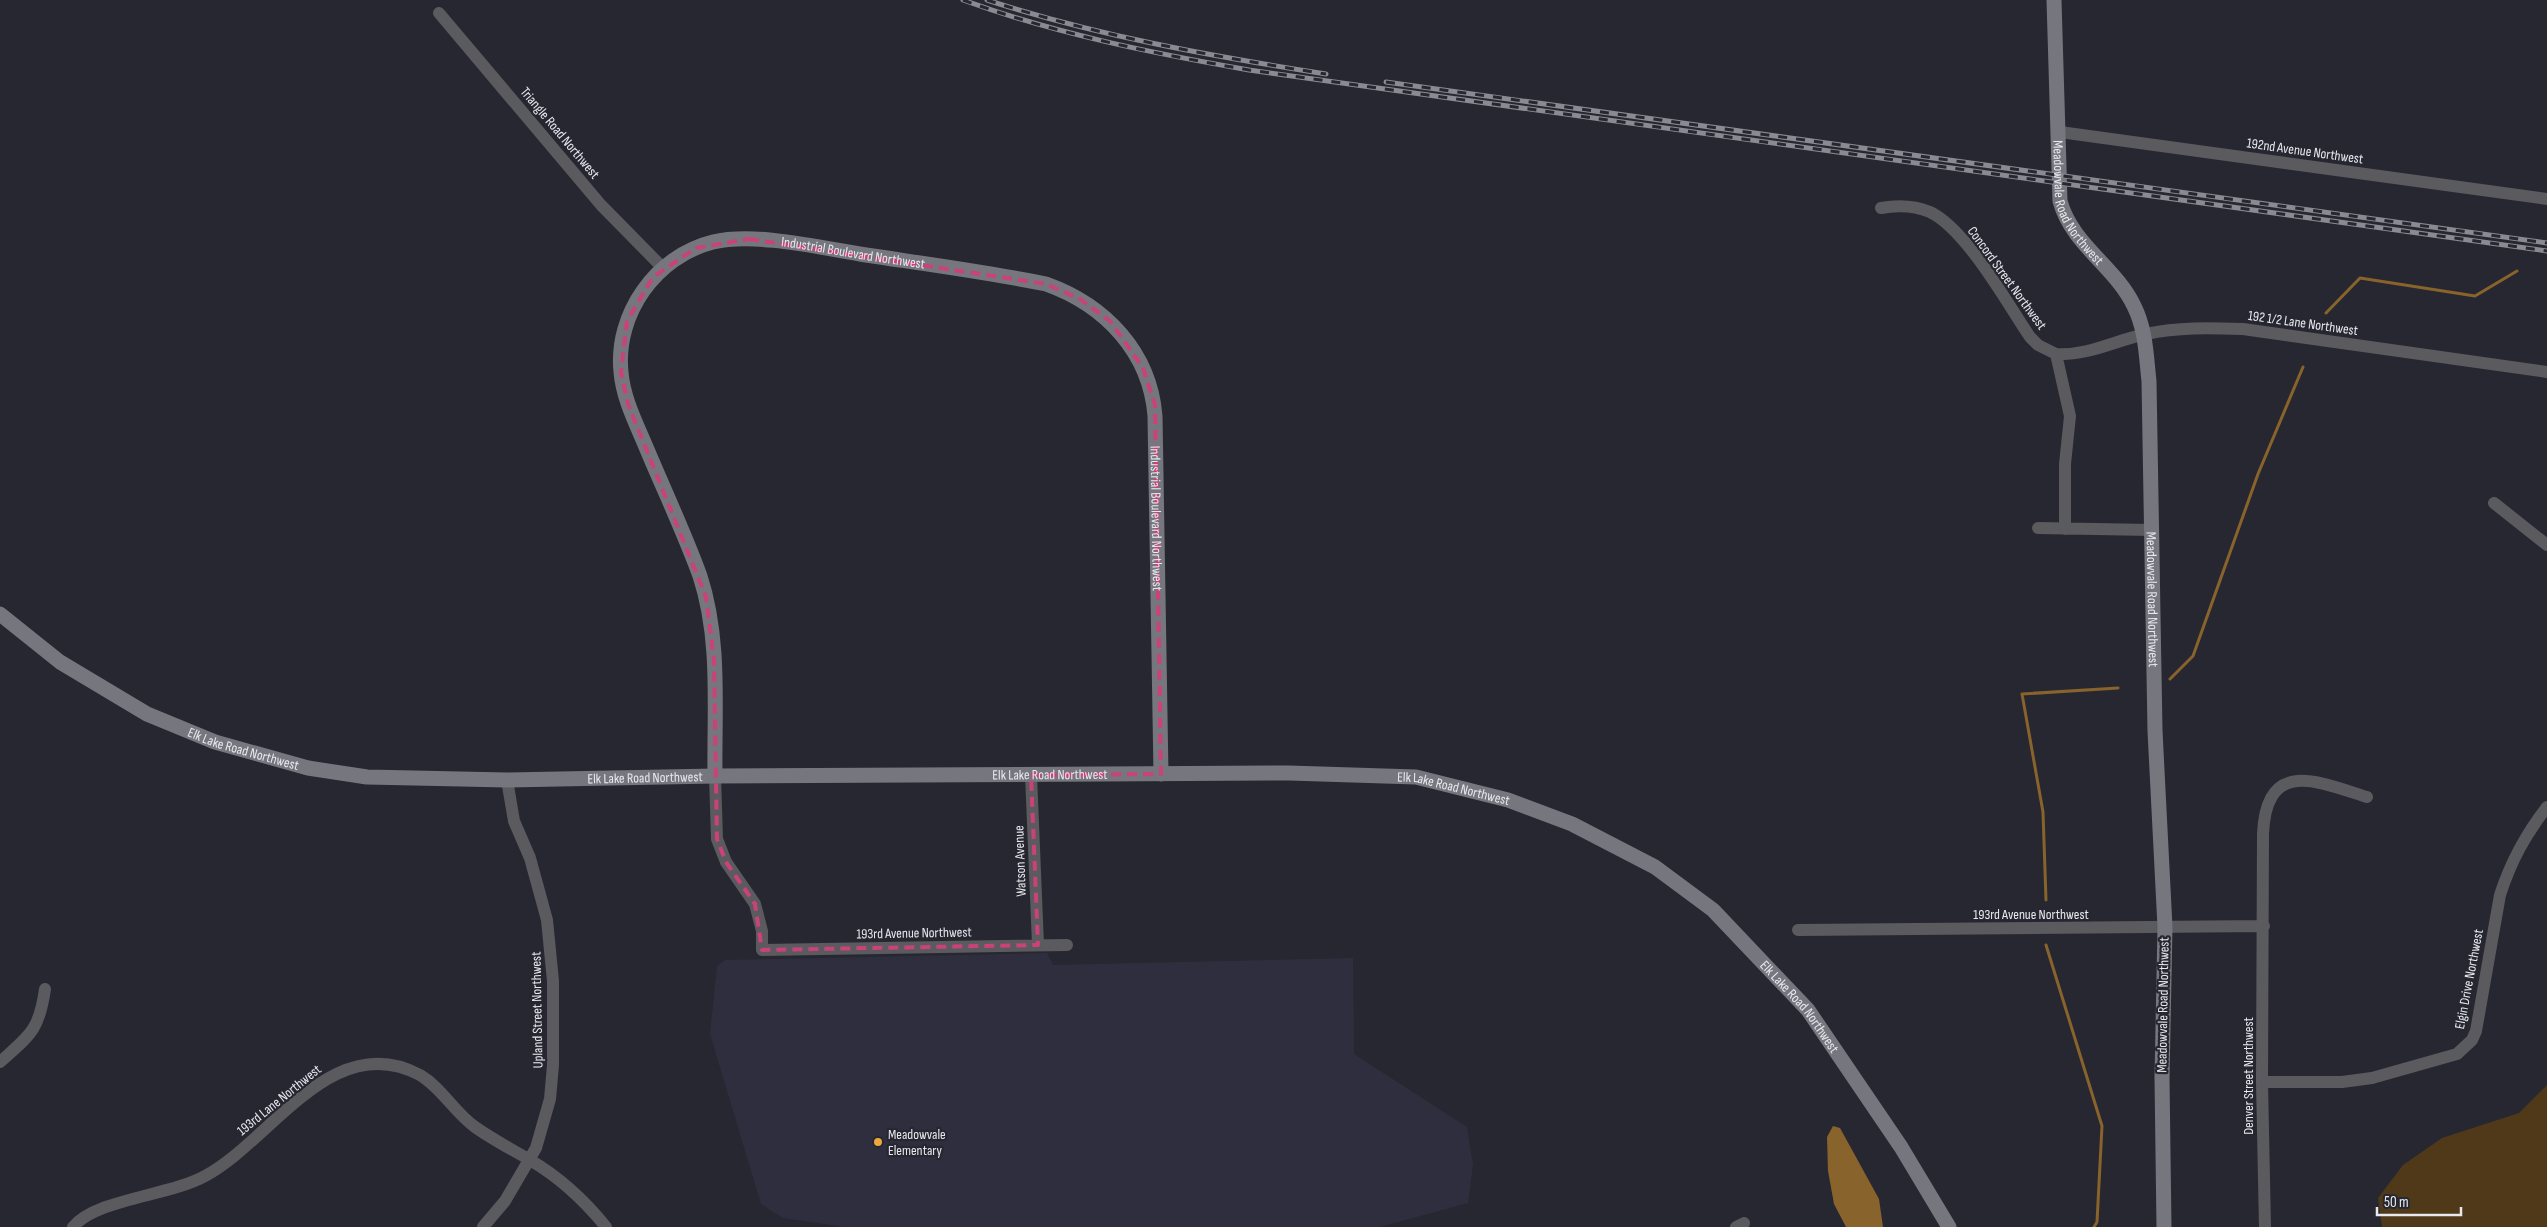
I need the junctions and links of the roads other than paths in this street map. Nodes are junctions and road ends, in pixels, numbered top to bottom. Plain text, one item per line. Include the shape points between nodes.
1 (2054, 0) edge
2 (439, 13) dead end
3 (2060, 132) junction
4 (2547, 200) edge
5 (1881, 208) dead end
6 (663, 268) junction
7 (2145, 334) junction
8 (2056, 354) junction
9 (2547, 372) edge
10 (2494, 503) dead end
11 (2038, 528) dead end
12 (2065, 529) junction
13 (2152, 530) junction
14 (2547, 546) edge
15 (0, 614) edge
16 (1161, 774) junction
17 (714, 776) junction
18 (1031, 776) junction
19 (507, 780) junction
20 (2367, 797) dead end
21 (2547, 807) edge
22 (2165, 926) junction
23 (2264, 926) junction
24 (1798, 930) dead end
25 (1038, 945) junction
26 (1067, 945) dead end
27 (45, 989) dead end
28 (0, 1062) edge
29 (2262, 1082) junction
30 (530, 1160) junction
31 (73, 1227) edge
32 (483, 1227) edge
33 (606, 1227) edge
34 (1949, 1227) edge
35 (2164, 1227) edge
36 (2265, 1227) edge

1 - 3 street, Meadowvale Road Northwest
2 - 6 street, Triangle Road Northwest via 601,205
3 - 4 street, 192nd Avenue Northwest
3 - 7 street, Meadowvale Road Northwest via 2058,184 2063,213 2075,235 2127,294
5 - 8 street, Concord Street Northwest via 1906,206 1930,212 1942,220 1964,241 2030,337
6 - 16 street, Industrial Boulevard Northwest via 680,255 712,242 749,239 793,244 1046,284 1080,299 1110,321 1144,368 1155,405
6 - 17 street, Industrial Boulevard Northwest via 643,291 627,320 622,340 621,372 628,404 706,597 714,660
7 - 8 street, 192 1/2 Lane Northwest via 2084,353
7 - 9 street, 192 1/2 Lane Northwest via 2184,328 2243,329
7 - 13 street, Meadowvale Road Northwest
8 - 12 street via 2070,416 2065,464
10 - 14 street
11 - 12 street
12 - 13 street
13 - 22 street, Meadowvale Road Northwest via 2155,731
15 - 19 street, Elk Lake Road Northwest via 60,662 147,714 215,742 308,768 367,777
16 - 18 street, Elk Lake Road Northwest
16 - 34 street, Elk Lake Road Northwest via 1289,773 1416,778 1508,800 1572,824 1655,867 1712,910 1808,1010 1896,1140
17 - 18 street, Elk Lake Road Northwest
17 - 19 street, Elk Lake Road Northwest
17 - 25 street, 193rd Avenue Northwest via 717,839 726,862 755,904 762,950
18 - 25 street, Watson Avenue
19 - 30 street, Upland Street Northwest via 514,821 538,883 552,959 552,1082 541,1133
20 - 23 street, Denver Street Northwest via 2305,780 2288,783 2272,795 2264,818
21 - 29 street, Elgin Drive Northwest via 2521,843 2506,876 2476,1031 2465,1048 2444,1059 2358,1080
22 - 23 street, 193rd Avenue Northwest
22 - 24 street, 193rd Avenue Northwest
22 - 35 street, Meadowvale Road Northwest
23 - 29 street, Denver Street Northwest
25 - 26 street, 193rd Avenue Northwest
27 - 28 street via 36,1027
29 - 36 street, Denver Street Northwest
30 - 31 street, 193rd Lane Northwest via 471,1124 420,1075 394,1066 366,1065 323,1080 207,1176 176,1189 94,1211
30 - 32 street, Upland Street Northwest via 505,1201
30 - 33 street, 193rd Lane Northwest via 565,1185

